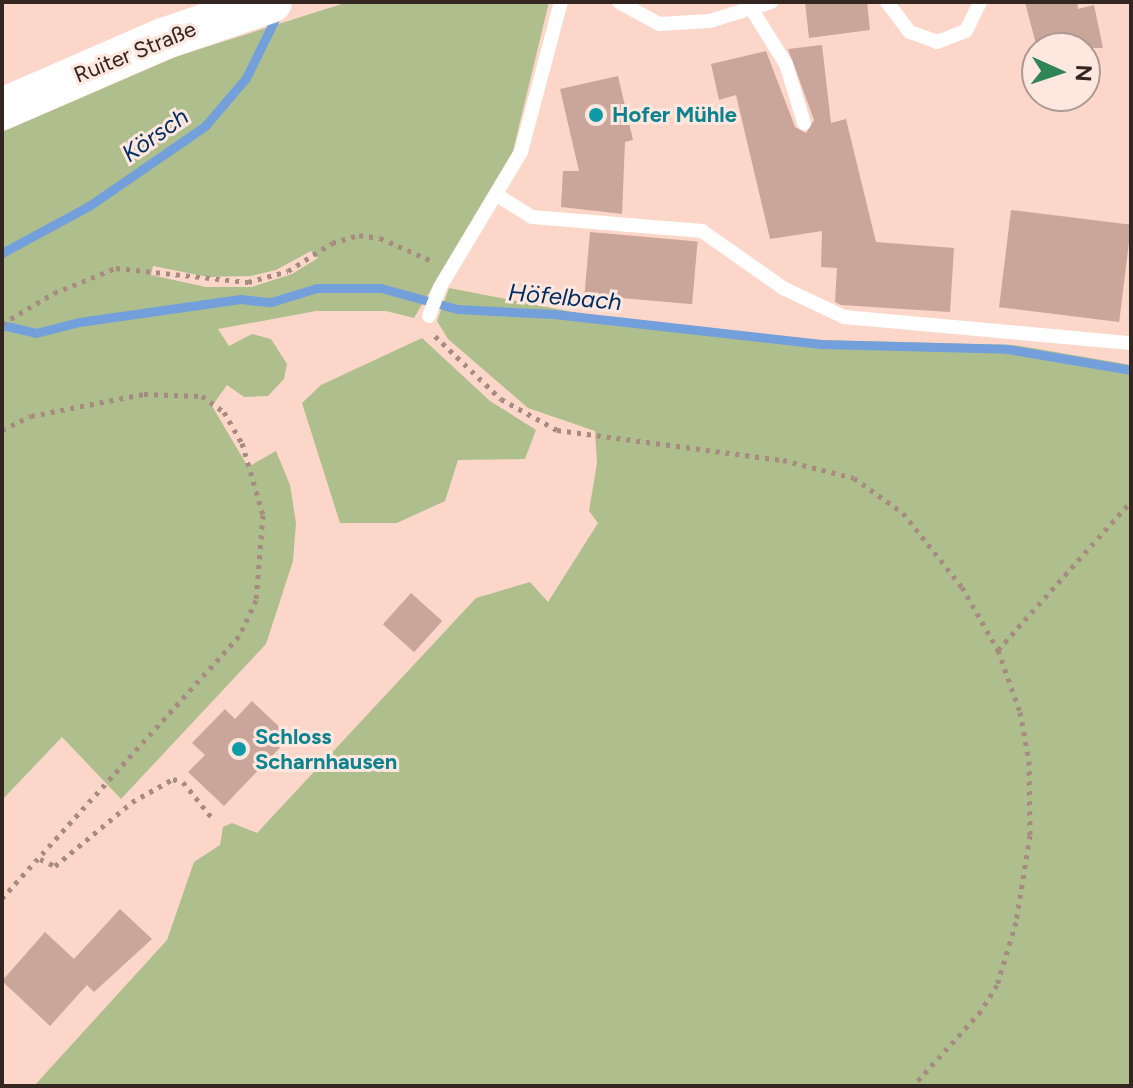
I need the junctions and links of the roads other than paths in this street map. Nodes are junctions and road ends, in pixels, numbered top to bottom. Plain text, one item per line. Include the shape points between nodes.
1 (561, 2) edge
2 (619, 2) edge
3 (771, 2) edge
4 (887, 2) edge
5 (980, 2) edge
6 (258, 6) edge
7 (752, 10) junction
8 (2, 109) edge
9 (804, 123) dead end
10 (497, 195) junction
11 (429, 323) road end
12 (1131, 343) edge

1 - 10 lane via 521,152
2 - 7 lane via 659,24 710,21
3 - 7 lane
4 - 5 lane via 910,32 937,42 966,31
6 - 8 main road, Ruiter Straße via 136,49
7 - 9 lane via 788,68
10 - 11 lane via 439,290
10 - 12 lane via 532,217 702,231 783,288 844,317

